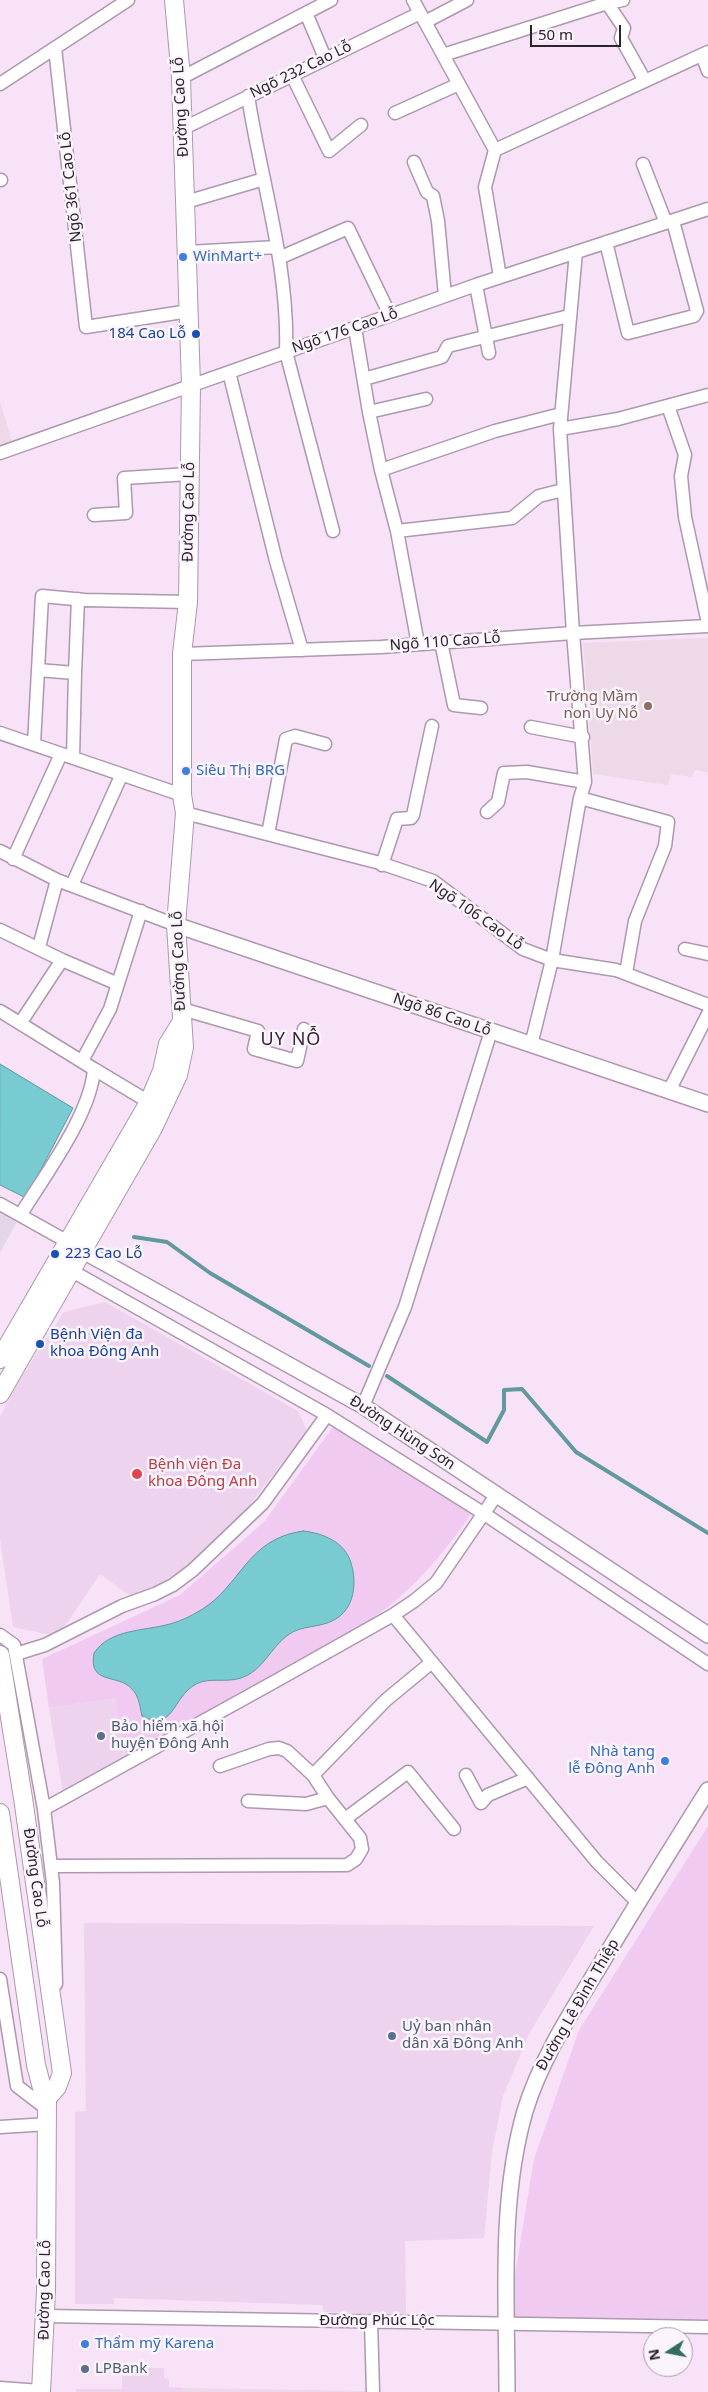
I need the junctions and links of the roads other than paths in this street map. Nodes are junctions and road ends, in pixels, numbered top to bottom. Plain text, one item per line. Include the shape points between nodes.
1 (128, 0) edge
2 (174, 0) edge
3 (331, 0) edge
4 (413, 0) edge
5 (467, 0) edge
6 (623, 0) edge
7 (606, 1) edge
8 (306, 13) junction
9 (422, 17) junction
10 (55, 48) junction
11 (705, 54) edge
12 (443, 55) junction
13 (326, 58) junction
14 (708, 71) edge
15 (292, 75) junction
16 (181, 78) junction
17 (645, 81) junction
18 (0, 84) edge
19 (459, 84) junction
20 (248, 96) junction
21 (395, 113) dead end
22 (361, 125) dead end
23 (182, 129) junction
24 (495, 150) junction
25 (414, 162) dead end
26 (643, 164) dead end
27 (264, 179) junction
28 (186, 202) junction
29 (708, 209) edge
30 (669, 222) junction
31 (606, 242) junction
32 (188, 252) junction
33 (278, 252) junction
34 (576, 252) junction
35 (500, 277) junction
36 (476, 285) junction
37 (445, 296) junction
38 (189, 311) junction
39 (390, 315) junction
40 (569, 316) junction
41 (355, 328) junction
42 (487, 337) junction
43 (286, 352) junction
44 (489, 353) dead end
45 (229, 372) junction
46 (364, 378) junction
47 (191, 386) junction
48 (708, 395) edge
49 (426, 399) dead end
50 (668, 406) junction
51 (369, 412) junction
52 (561, 414) junction
53 (560, 429) junction
54 (0, 454) edge
55 (380, 470) junction
56 (189, 474) junction
57 (563, 490) junction
58 (94, 515) dead end
59 (333, 531) dead end
60 (397, 531) junction
61 (78, 599) junction
62 (188, 602) junction
63 (708, 624) edge
64 (573, 633) junction
65 (441, 642) junction
66 (418, 644) junction
67 (302, 650) junction
68 (182, 654) junction
69 (38, 670) junction
70 (75, 673) junction
71 (481, 708) dead end
72 (432, 726) dead end
73 (531, 726) dead end
74 (0, 733) edge
75 (583, 737) junction
76 (34, 744) junction
77 (325, 744) dead end
78 (67, 756) junction
79 (122, 776) junction
80 (585, 782) junction
81 (182, 795) junction
82 (580, 798) junction
83 (487, 812) dead end
84 (185, 813) junction
85 (268, 834) junction
86 (0, 851) edge
87 (13, 859) junction
88 (382, 865) junction
89 (57, 880) junction
90 (72, 885) junction
91 (142, 910) junction
92 (176, 925) junction
93 (0, 930) edge
94 (39, 947) junction
95 (684, 949) dead end
96 (708, 954) edge
97 (62, 960) junction
98 (552, 960) junction
99 (626, 974) junction
100 (118, 984) junction
101 (708, 1005) edge
102 (0, 1011) edge
103 (708, 1014) edge
104 (181, 1016) junction
105 (21, 1022) junction
106 (304, 1029) dead end
107 (491, 1031) junction
108 (531, 1045) junction
109 (82, 1061) junction
110 (94, 1069) junction
111 (670, 1090) junction
112 (149, 1102) junction
113 (708, 1104) edge
114 (0, 1204) edge
115 (21, 1214) junction
116 (68, 1242) junction
117 (83, 1251) junction
118 (72, 1271) junction
119 (0, 1358) edge
120 (0, 1394) edge
121 (363, 1406) junction
122 (327, 1415) junction
123 (497, 1494) junction
124 (483, 1513) junction
125 (393, 1615) junction
126 (0, 1635) edge
127 (708, 1635) edge
128 (8, 1654) edge
129 (432, 1662) junction
130 (708, 1664) edge
131 (33, 1745) junction
132 (15, 1748) junction
133 (220, 1766) dead end
134 (313, 1775) junction
135 (466, 1775) dead end
136 (528, 1778) junction
137 (708, 1790) edge
138 (328, 1798) junction
139 (248, 1801) dead end
140 (44, 1809) junction
141 (0, 1813) edge
142 (345, 1819) junction
143 (454, 1829) dead end
144 (51, 1866) junction
145 (638, 1903) junction
146 (0, 1979) edge
147 (58, 2037) junction
148 (47, 2110) junction
149 (0, 2127) edge
150 (45, 2316) junction
151 (371, 2321) junction
152 (507, 2323) junction
153 (708, 2327) edge
154 (0, 2388) edge
155 (41, 2391) edge
156 (373, 2392) edge
157 (507, 2392) edge

1 - 10 street
2 - 16 main road, Đường Cao Lỗ
3 - 8 street
4 - 9 street
5 - 9 street, Ngõ 232 Cao Lỗ
6 - 7 street
7 - 12 street
7 - 17 street via 624,28 620,38
8 - 13 street
8 - 16 street
9 - 12 street
9 - 13 street, Ngõ 232 Cao Lỗ
10 - 18 street
10 - 38 street, Ngõ 361 Cao Lỗ via 86,327
11 - 14 street
11 - 17 street
12 - 19 street
13 - 15 street, Ngõ 232 Cao Lỗ
15 - 20 street, Ngõ 232 Cao Lỗ
15 - 22 street via 329,151
16 - 23 main road, Đường Cao Lỗ
17 - 24 street
19 - 21 street
19 - 24 street
20 - 23 street, Ngõ 232 Cao Lỗ
20 - 27 street
23 - 28 main road, Đường Cao Lỗ
24 - 35 street via 485,187
25 - 37 street via 427,192 433,196
26 - 30 street
27 - 28 street
27 - 33 street
28 - 32 main road, Đường Cao Lỗ
29 - 30 street, Ngõ 176 Cao Lỗ
30 - 31 street, Ngõ 176 Cao Lỗ
30 - 31 street via 697,311 694,316 628,333
31 - 34 street, Ngõ 176 Cao Lỗ
32 - 33 street
32 - 38 main road, Đường Cao Lỗ
33 - 39 street via 348,228
33 - 43 street via 287,328
34 - 35 street, Ngõ 176 Cao Lỗ
34 - 40 street
35 - 36 street, Ngõ 176 Cao Lỗ
36 - 37 street, Ngõ 176 Cao Lỗ
36 - 42 street
37 - 39 street, Ngõ 176 Cao Lỗ
38 - 47 main road, Đường Cao Lỗ
39 - 41 street, Ngõ 176 Cao Lỗ
40 - 42 street
40 - 52 street
41 - 43 street, Ngõ 176 Cao Lỗ
41 - 46 street
42 - 44 street
42 - 46 street via 448,346 442,357
43 - 45 street, Ngõ 176 Cao Lỗ
43 - 59 street
45 - 47 street, Ngõ 176 Cao Lỗ
45 - 67 street via 276,561
46 - 51 street
47 - 54 street, Ngõ 176 Cao Lỗ
47 - 56 main road, Đường Cao Lỗ
48 - 50 street
49 - 51 street
50 - 53 street
50 - 63 street via 685,455 681,476 685,518
51 - 55 street
52 - 53 street
52 - 55 street via 495,431
53 - 57 street
55 - 60 street
56 - 58 street via 124,478 126,513
56 - 62 main road, Đường Cao Lỗ
57 - 60 street via 539,496 512,518
57 - 64 street
60 - 66 street
61 - 62 street
61 - 69 street via 42,596
61 - 70 street
62 - 68 main road, Đường Cao Lỗ
63 - 64 street, Ngõ 110 Cao Lỗ
64 - 65 street, Ngõ 110 Cao Lỗ
64 - 75 street
65 - 66 street, Ngõ 110 Cao Lỗ
65 - 71 street via 454,705
66 - 67 street, Ngõ 110 Cao Lỗ
67 - 68 street, Ngõ 110 Cao Lỗ
68 - 81 main road, Đường Cao Lỗ
69 - 70 street
69 - 76 street
70 - 78 street
72 - 88 street via 413,815 397,818
73 - 75 street
74 - 76 street
75 - 80 street
76 - 78 street
77 - 85 street via 295,736 286,739
78 - 79 street
78 - 87 street
79 - 81 street
79 - 90 street
80 - 82 street
80 - 83 street via 526,772 504,773 498,802
81 - 84 main road, Đường Cao Lỗ
82 - 98 street
82 - 99 street via 668,822 665,846 635,921
84 - 85 street, Ngõ 106 Cao Lỗ
84 - 92 main road, Đường Cao Lỗ
85 - 88 street, Ngõ 106 Cao Lỗ
86 - 87 street
87 - 89 street
88 - 98 street, Ngõ 106 Cao Lỗ via 432,881 523,949
89 - 90 street
89 - 94 street
90 - 91 street
91 - 92 street
91 - 100 street
92 - 104 main road, Đường Cao Lỗ
92 - 107 street, Ngõ 86 Cao Lỗ
93 - 94 street
94 - 97 street
95 - 96 street
97 - 100 street
97 - 105 street
98 - 99 street, Ngõ 106 Cao Lỗ
98 - 108 street
99 - 101 street, Ngõ 106 Cao Lỗ
100 - 109 street via 110,1009
102 - 105 street
103 - 111 street
104 - 106 street via 258,1031 254,1048 297,1061
104 - 112 main road, Đường Cao Lỗ
104 - 117 main road, Đường Cao Lỗ via 184,1047 178,1075 167,1102
105 - 109 street
107 - 108 street, Ngõ 86 Cao Lỗ
107 - 121 street via 405,1307
108 - 111 street, Ngõ 86 Cao Lỗ
109 - 110 street
110 - 112 street
110 - 115 street via 92,1090 73,1128
111 - 113 street, Ngõ 86 Cao Lỗ
112 - 116 main road, Đường Cao Lỗ
114 - 115 street
115 - 116 street
116 - 119 main road, Đường Cao Lỗ
117 - 118 main road, Đường Cao Lỗ
117 - 121 street, Đường Hùng Sơn
118 - 120 main road, Đường Cao Lỗ
118 - 122 street
121 - 123 street, Đường Hùng Sơn
122 - 124 street
122 - 128 street via 264,1502 173,1585 122,1606 45,1646
123 - 124 street
123 - 127 street, Đường Hùng Sơn
124 - 125 street via 436,1583
124 - 130 street
125 - 129 street
125 - 140 street
126 - 128 street via 14,1645
128 - 131 street
128 - 132 main road, Đường Cao Lỗ
129 - 134 street via 386,1700
129 - 136 street
131 - 132 street
131 - 140 street
132 - 147 main road, Đường Cao Lỗ
133 - 134 street via 279,1748 287,1751
134 - 138 street
135 - 136 street via 481,1803 488,1795
136 - 145 street via 597,1862
137 - 145 street, Đường Lê Đình Thiệp
138 - 139 street via 306,1804
138 - 142 street
140 - 144 street
141 - 148 main road, Đường Cao Lỗ via 36,2065
142 - 143 street via 408,1772
142 - 144 street via 360,1838 362,1849 347,1865
144 - 147 street
145 - 152 street, Đường Lê Đình Thiệp via 540,2069 525,2111 508,2214
146 - 148 street via 17,2086
147 - 148 main road, Đường Cao Lỗ via 62,2073
148 - 149 street
148 - 150 main road, Đường Cao Lỗ
150 - 151 street, Đường Phúc Lộc
150 - 155 main road, Đường Cao Lỗ
151 - 152 street, Đường Phúc Lộc
151 - 156 street
152 - 153 street, Đường Phúc Lộc
152 - 157 street, Đường Lê Đình Thiệp
154 - 155 street

